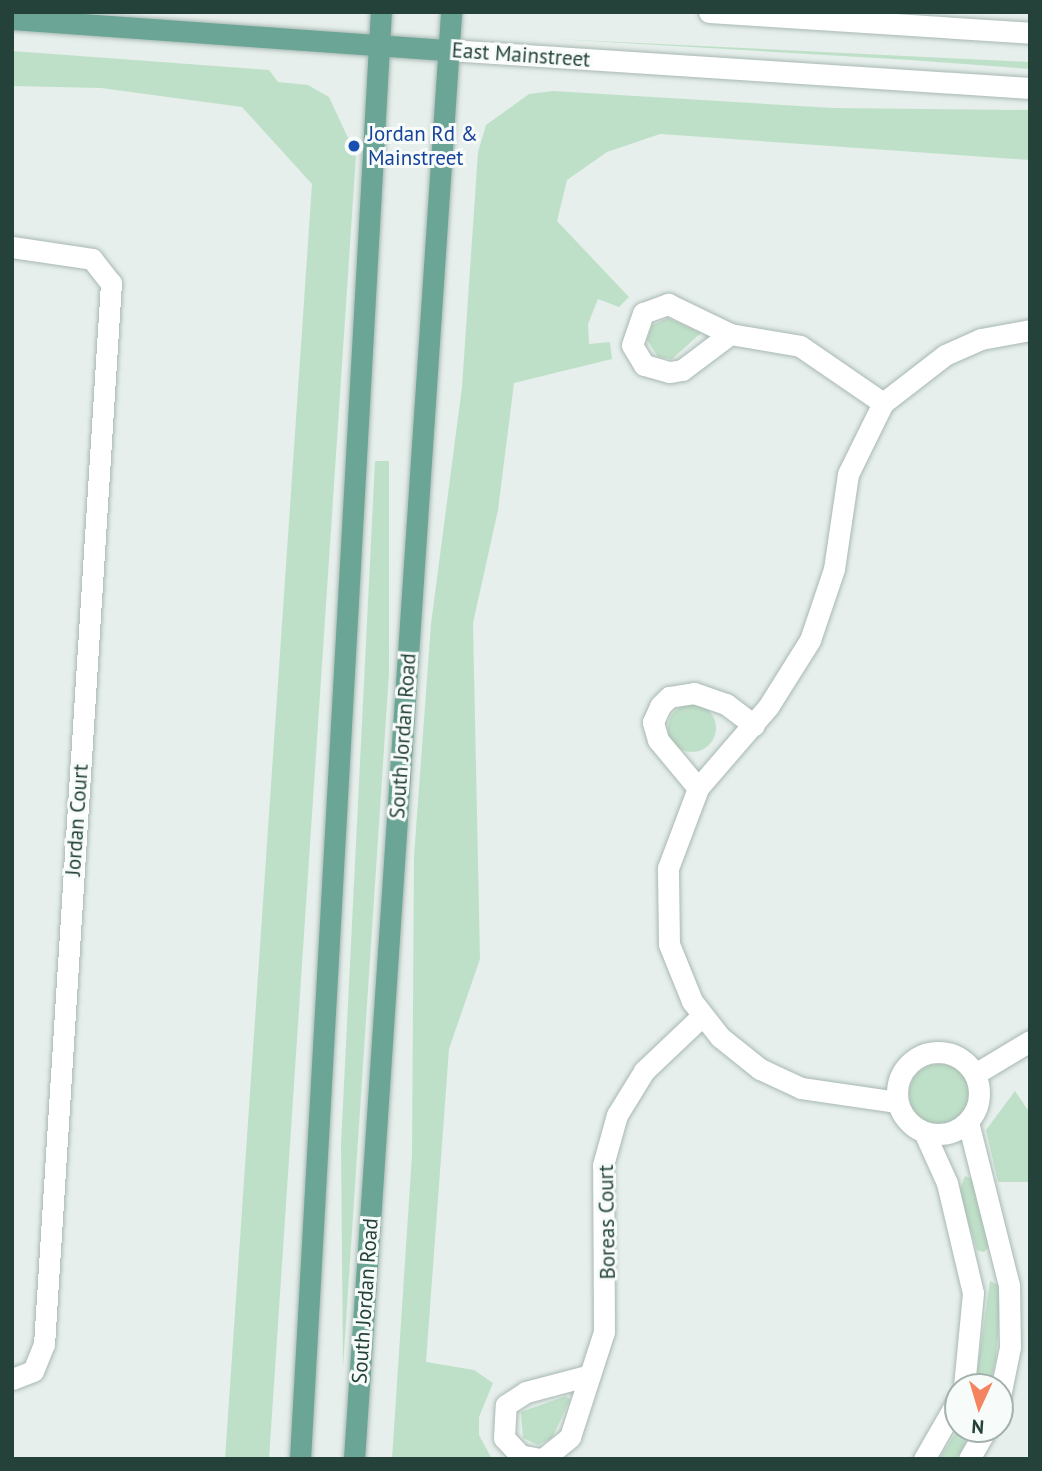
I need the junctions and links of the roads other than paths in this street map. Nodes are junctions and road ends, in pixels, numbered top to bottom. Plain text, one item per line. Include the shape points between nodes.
1 (381, 12) edge
2 (451, 12) edge
3 (709, 12) edge
4 (816, 16) edge
5 (12, 19) edge
6 (1030, 33) edge
7 (379, 45) junction
8 (449, 50) junction
9 (1030, 88) edge
10 (12, 247) edge
11 (1030, 330) edge
12 (730, 334) dead end
13 (883, 403) junction
14 (754, 725) junction
15 (698, 788) junction
16 (702, 1016) junction
17 (1030, 1041) edge
18 (975, 1074) junction
19 (897, 1102) junction
20 (968, 1122) junction
21 (923, 1132) junction
22 (1004, 1262) junction
23 (969, 1269) junction
24 (966, 1373) edge
25 (1004, 1373) edge
26 (590, 1375) junction
27 (12, 1379) edge
28 (944, 1424) edge
29 (978, 1443) edge
30 (300, 1459) edge
31 (354, 1459) edge
32 (542, 1459) edge
33 (924, 1459) edge
34 (969, 1459) edge

1 - 7 main road
2 - 8 main road, South Jordan Road
3 - 4 street
4 - 6 street
5 - 7 main road, East Mainstreet
7 - 8 main road, East Mainstreet
7 - 30 main road
8 - 9 street, East Mainstreet
8 - 31 main road, South Jordan Road
10 - 27 street, Jordan Court via 77,254 104,268 111,301 44,1344 33,1371
11 - 13 street via 981,339 945,355
12 - 13 street via 800,346
13 - 14 street via 848,474 836,558 820,616 797,665
14 - 15 street
14 - 15 street via 726,704 694,693 669,696 660,706 653,722 658,740
15 - 16 street via 673,845 665,912 676,964
16 - 19 street via 760,1069 801,1088
16 - 26 street, Boreas Court via 644,1071 608,1142 602,1191 608,1307
17 - 18 street
18 - 19 street via 943,1052 917,1057 900,1076
18 - 20 street via 979,1096
19 - 21 street
20 - 21 street via 951,1132
20 - 22 street
21 - 23 street via 947,1183
22 - 23 street
22 - 25 street via 1011,1328
23 - 24 street via 974,1330
26 - 32 street, Boreas Court via 570,1437
26 - 32 street, Boreas Court via 526,1392 506,1405 505,1438 520,1455
28 - 33 street
29 - 34 street

